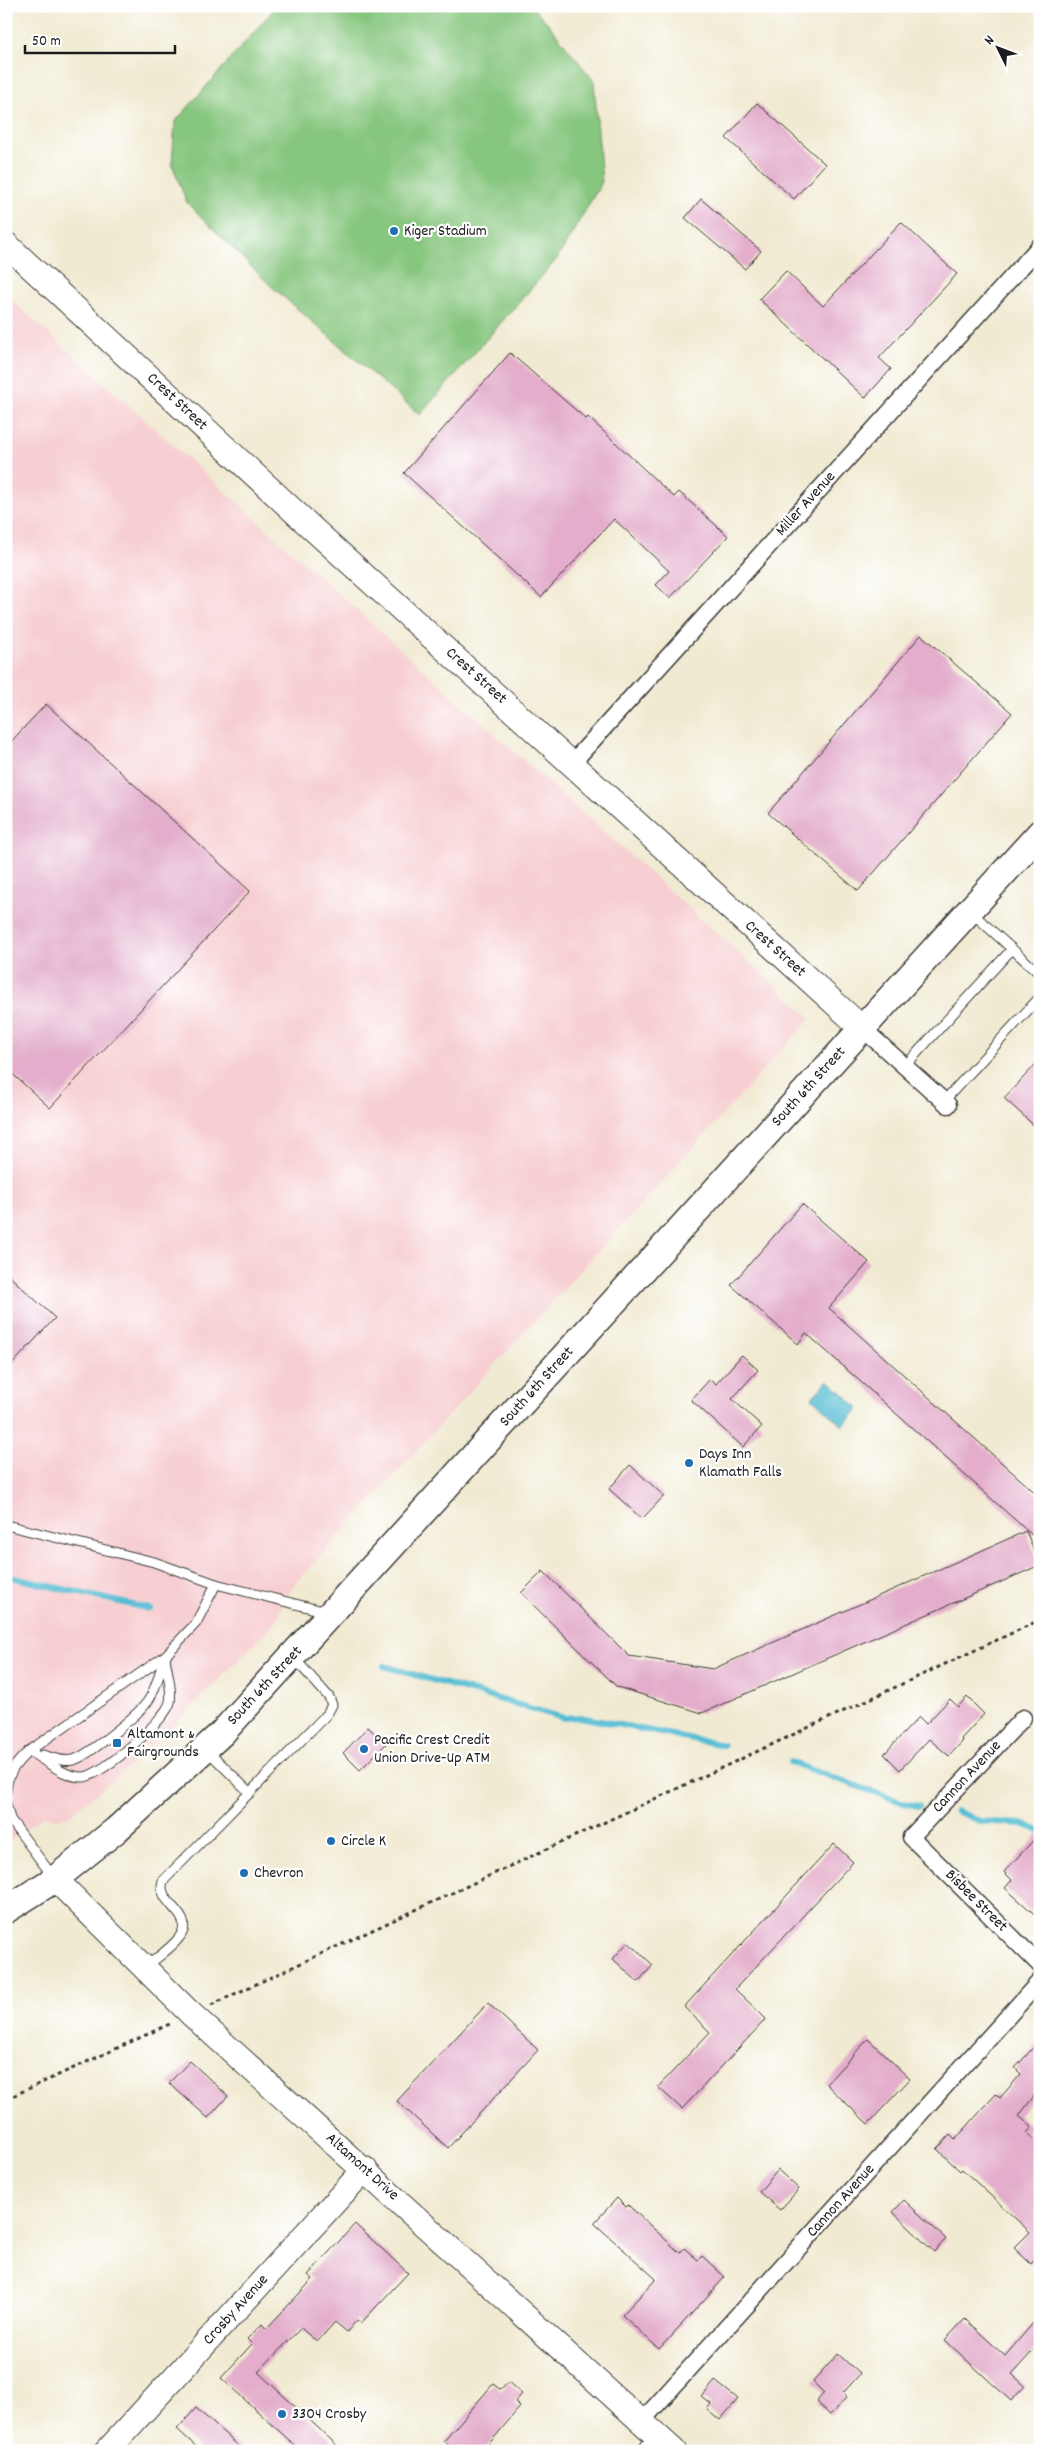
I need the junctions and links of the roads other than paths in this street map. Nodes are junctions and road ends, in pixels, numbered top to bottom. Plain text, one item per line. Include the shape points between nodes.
1 (6, 244) edge
2 (1040, 246) edge
3 (572, 763) junction
4 (1040, 833) edge
5 (969, 911) junction
6 (1012, 949) junction
7 (1040, 974) edge
8 (1040, 997) edge
9 (862, 1028) junction
10 (905, 1066) junction
11 (946, 1103) joint
12 (6, 1525) edge
13 (216, 1584) junction
14 (332, 1613) junction
15 (165, 1656) junction
16 (292, 1656) junction
17 (1023, 1718) dead end
18 (205, 1748) junction
19 (29, 1751) junction
20 (6, 1791) edge
21 (250, 1793) junction
22 (6, 1804) edge
23 (911, 1837) joint
24 (55, 1878) junction
25 (6, 1910) edge
26 (1040, 1965) edge
27 (145, 1968) junction
28 (1040, 1981) edge
29 (365, 2169) junction
30 (655, 2440) edge
31 (107, 2451) edge

1 - 3 street, Crest Street
2 - 3 street, Miller Avenue
3 - 9 street, Crest Street
4 - 5 main road, South 6th Street
5 - 6 lane
5 - 9 main road, South 6th Street
6 - 7 lane
6 - 10 lane
8 - 11 lane
9 - 10 street, Crest Street
9 - 14 main road, South 6th Street
10 - 11 street, Crest Street
12 - 13 lane via 154,1562
13 - 14 lane
13 - 15 lane via 196,1623
14 - 16 main road, South 6th Street
15 - 19 lane
15 - 19 lane via 148,1702 86,1754 74,1760 59,1760
15 - 19 lane via 171,1700 167,1712 100,1771 86,1777 70,1776
16 - 18 main road, South 6th Street
16 - 21 lane via 329,1697 332,1706 328,1714
17 - 23 street, Cannon Avenue
18 - 21 lane
18 - 24 main road, South 6th Street via 116,1830
19 - 20 lane via 14,1765
21 - 27 lane via 163,1882 162,1894 183,1918 184,1927 179,1938
22 - 24 lane via 10,1819
23 - 26 street, Bisbee Street
24 - 25 main road, South 6th Street
24 - 27 street, Altamont Drive
27 - 29 street, Altamont Drive via 191,2014
28 - 30 street, Cannon Avenue
29 - 30 street, Altamont Drive
29 - 31 street, Crosby Avenue

